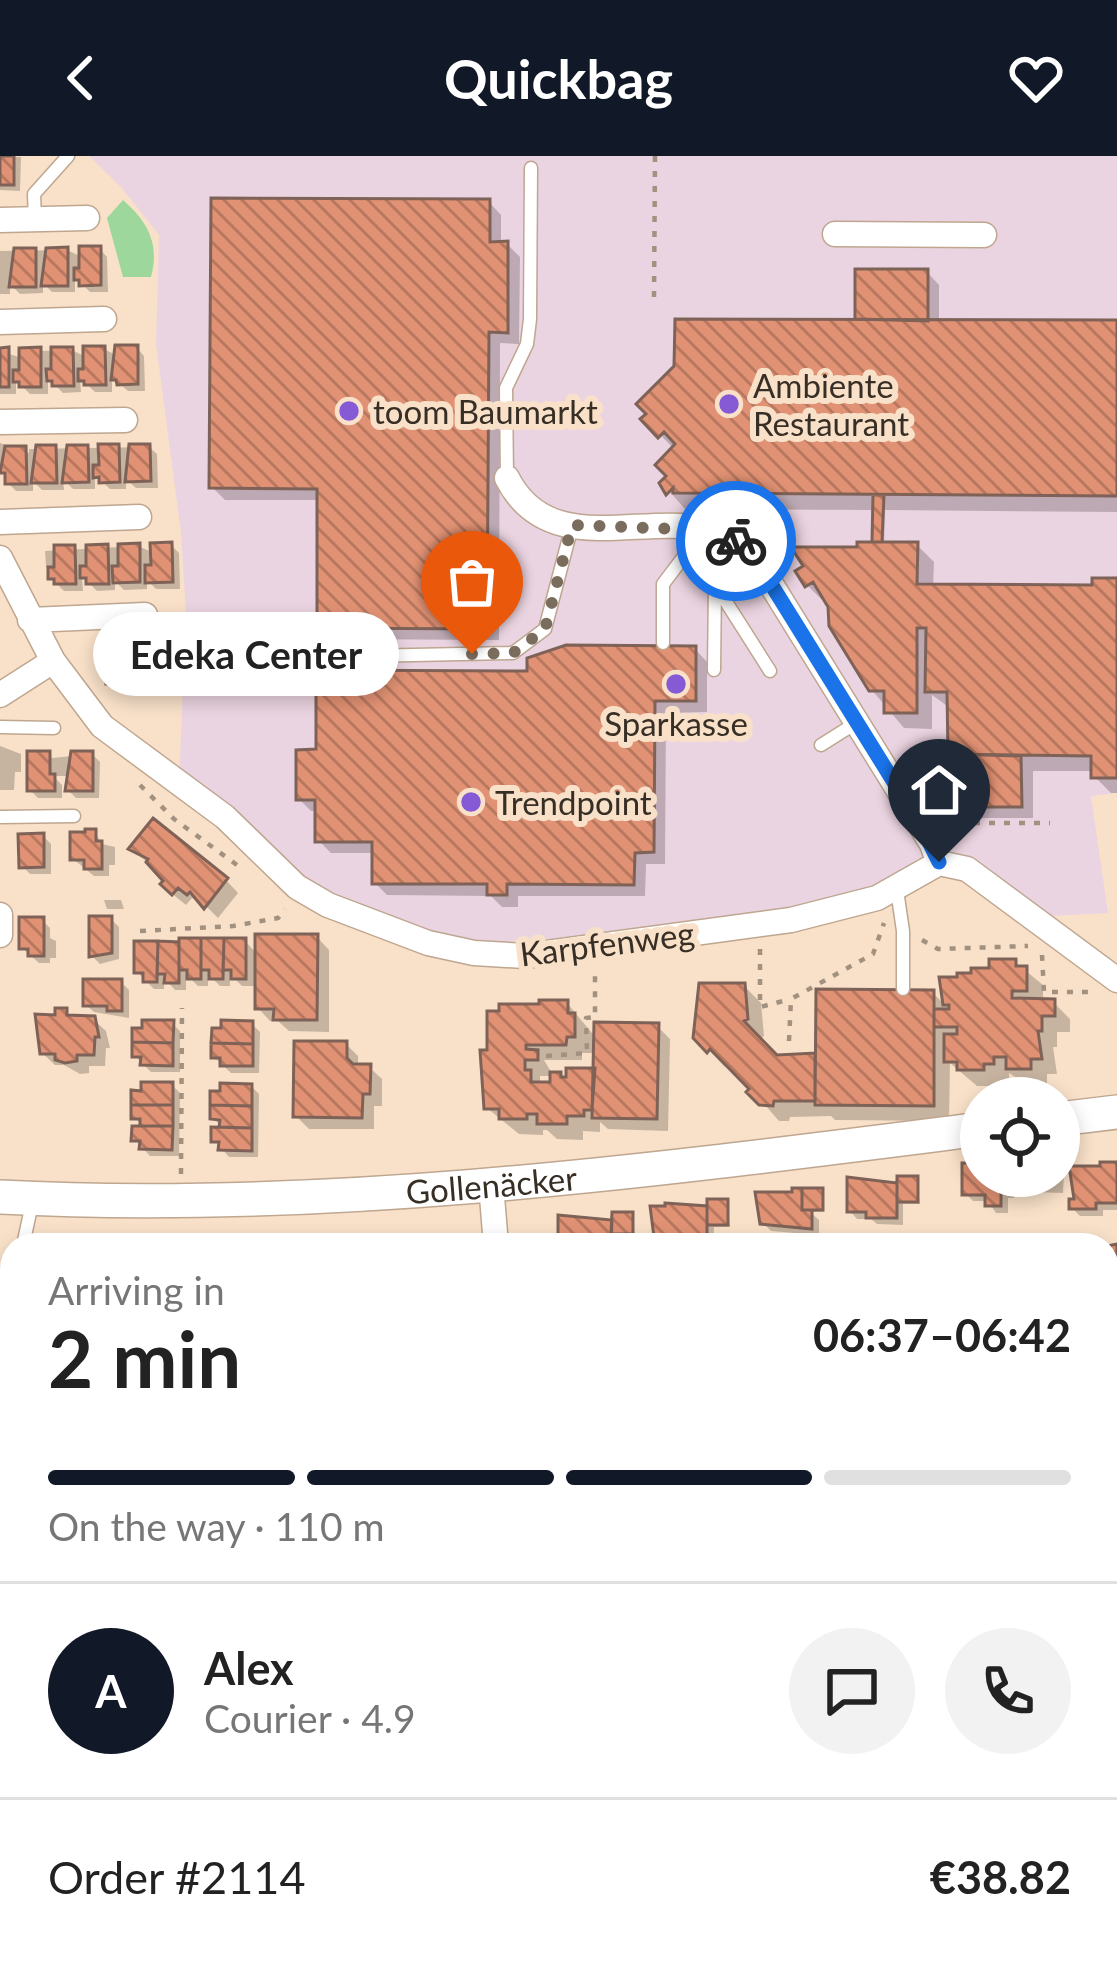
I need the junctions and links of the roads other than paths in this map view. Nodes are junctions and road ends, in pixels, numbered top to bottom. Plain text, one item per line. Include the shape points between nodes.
1 (68, 156) edge
2 (531, 168) dead end
3 (87, 218) dead end
4 (0, 220) edge
5 (35, 220) junction
6 (835, 234) dead end
7 (983, 235) dead end
8 (104, 320) dead end
9 (0, 322) edge
10 (125, 420) dead end
11 (0, 422) edge
12 (507, 478) joint
13 (139, 517) dead end
14 (0, 522) edge
15 (572, 525) junction
16 (705, 530) junction
17 (0, 558) edge
18 (715, 585) junction
19 (145, 615) dead end
20 (30, 620) junction
21 (663, 643) dead end
22 (268, 658) dead end
23 (52, 661) junction
24 (715, 670) dead end
25 (770, 671) dead end
26 (0, 695) edge
27 (857, 722) junction
28 (0, 727) edge
29 (54, 728) dead end
30 (821, 745) dead end
31 (74, 816) dead end
32 (0, 817) edge
33 (939, 862) junction
34 (897, 890) junction
35 (0, 915) edge
36 (0, 935) edge
37 (1117, 980) edge
38 (902, 989) dead end
39 (1117, 1112) edge
40 (1080, 1116) edge
41 (960, 1131) edge
42 (491, 1185) junction
43 (17, 1198) edge
44 (21, 1233) edge
45 (495, 1233) edge

1 - 5 lane via 34,194
2 - 12 lane via 530,319 506,388
3 - 5 street
4 - 5 street
6 - 7 street
8 - 9 street
10 - 11 street
12 - 15 street via 530,510
13 - 14 street
15 - 16 street
15 - 22 lane via 545,629 513,653
16 - 18 lane
16 - 21 lane via 663,584
16 - 27 street via 739,543 761,568
17 - 20 street, Karpfenweg
18 - 24 lane
18 - 25 lane
19 - 20 street
20 - 23 street, Karpfenweg
23 - 26 street
23 - 34 street, Karpfenweg via 102,726 225,818 297,887 428,943 525,956 791,920
27 - 30 lane
27 - 33 street
28 - 29 lane
31 - 32 lane
33 - 34 street, Karpfenweg
33 - 37 street via 968,869
34 - 38 lane
35 - 36 street
39 - 40 street
41 - 42 street, Gollenäcker
42 - 43 street, Gollenäcker via 180,1201
42 - 45 street
43 - 44 lane

